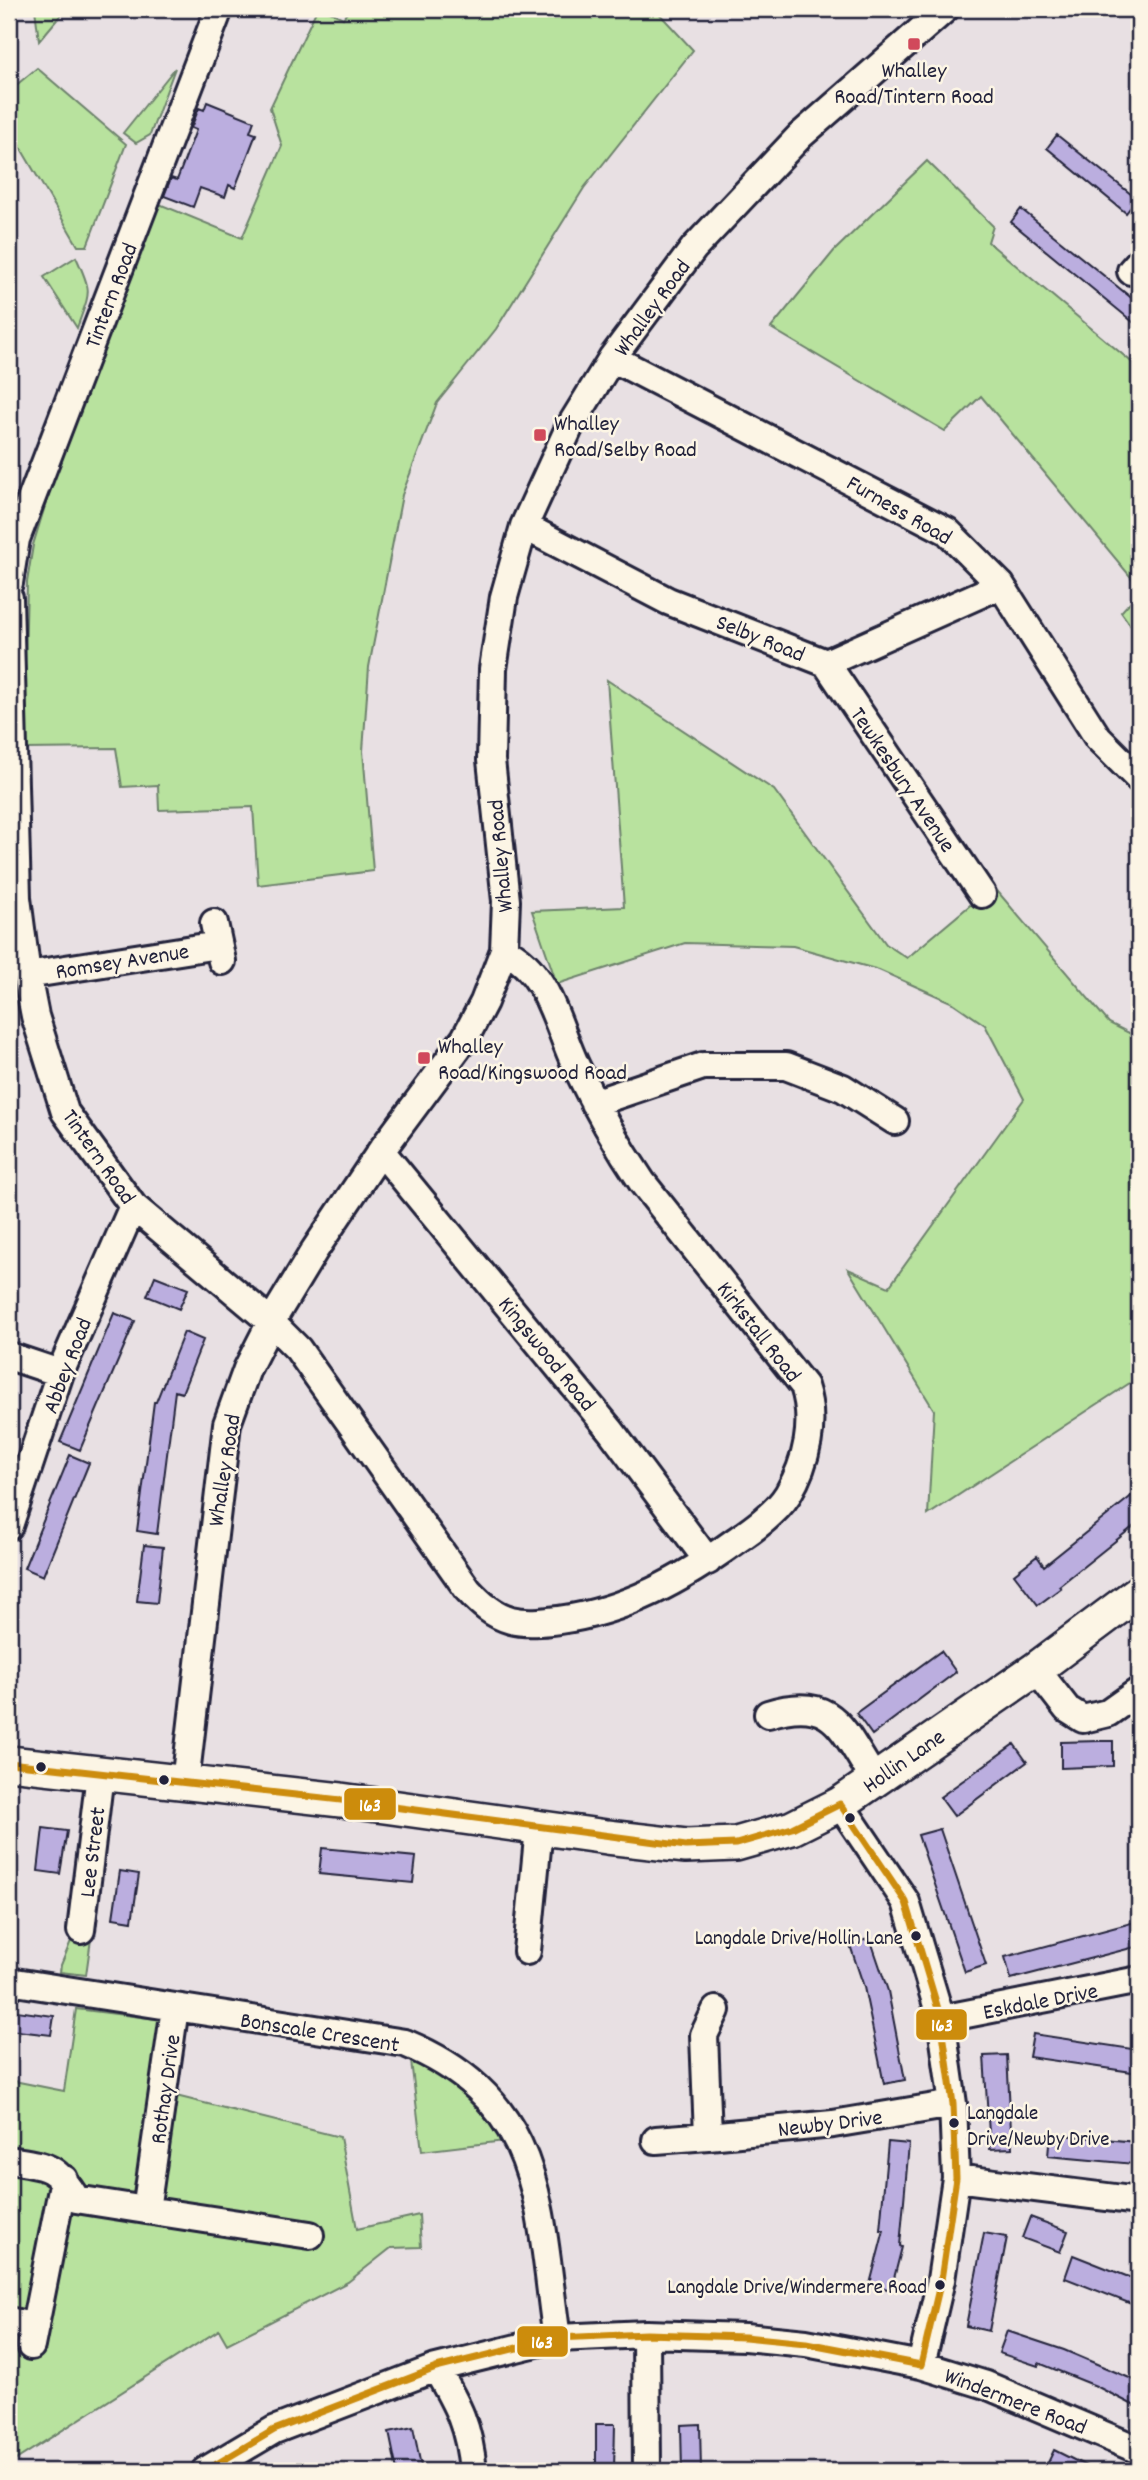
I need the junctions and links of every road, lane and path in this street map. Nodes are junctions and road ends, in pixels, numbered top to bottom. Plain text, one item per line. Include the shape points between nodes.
1 (219, 9) edge
2 (944, 9) edge
3 (612, 358) junction
4 (524, 526) junction
5 (9, 583) edge
6 (1001, 585) junction
7 (9, 598) edge
8 (826, 663) junction
9 (10, 715) edge
10 (1139, 779) edge
11 (982, 894) dead end
12 (13, 898) edge
13 (218, 943) dead end
14 (504, 950) junction
15 (27, 975) junction
16 (594, 1103) junction
17 (895, 1121) dead end
18 (381, 1151) junction
19 (133, 1206) junction
20 (271, 1322) junction
21 (9, 1356) edge
22 (60, 1373) junction
23 (9, 1525) edge
24 (708, 1561) junction
25 (1139, 1592) edge
26 (1036, 1669) junction
27 (1139, 1691) edge
28 (768, 1714) dead end
29 (9, 1763) edge
30 (100, 1774) junction
31 (874, 1780) junction
32 (185, 1783) junction
33 (840, 1804) junction
34 (539, 1828) junction
35 (81, 1930) dead end
36 (527, 1951) dead end
37 (1139, 1980) edge
38 (9, 1981) edge
39 (175, 2008) junction
40 (716, 2010) dead end
41 (941, 2019) junction
42 (953, 2104) junction
43 (708, 2136) junction
44 (656, 2140) dead end
45 (9, 2160) edge
46 (956, 2178) junction
47 (64, 2179) junction
48 (1139, 2201) edge
49 (146, 2210) junction
50 (310, 2235) dead end
51 (9, 2321) edge
52 (646, 2334) junction
53 (557, 2338) junction
54 (921, 2365) junction
55 (436, 2368) junction
56 (1139, 2450) edge
57 (205, 2471) edge
58 (473, 2471) edge
59 (647, 2471) edge

1 - 5 street, Tintern Road via 16,539
2 - 3 street, Whalley Road via 800,135 694,247
3 - 4 street, Whalley Road via 569,428
3 - 6 street, Furness Road via 947,531
4 - 8 street, Selby Road via 668,601
4 - 14 street, Whalley Road via 504,597 493,669 491,760 506,901
6 - 8 street, Selby Road
6 - 10 street, Furness Road via 1098,738
7 - 9 street, Tintern Road
8 - 11 street, Tewkesbury Avenue
9 - 12 street, Tintern Road
12 - 15 street, Tintern Road
13 - 15 street, Romsey Avenue
14 - 16 street, Kirkstall Road via 524,961 550,999 561,1034
14 - 18 street, Whalley Road via 465,1038
15 - 19 street, Tintern Road via 65,1112
16 - 17 street via 703,1066 786,1066 843,1088
16 - 24 street, Kirkstall Road via 642,1182 804,1386 809,1402 807,1448 787,1496 752,1530
18 - 20 street, Whalley Road
18 - 24 street, Kingswood Road via 611,1431
19 - 20 street, Tintern Road
19 - 22 street, Abbey Road
20 - 24 street, Kirkstall Road via 310,1364 468,1590 495,1614 538,1622 596,1613 643,1597
20 - 32 street, Whalley Road via 227,1424
21 - 22 street
22 - 23 street, Abbey Road
25 - 26 main road, Hollin Lane
26 - 27 street via 1067,1709 1083,1719 1108,1713
26 - 31 main road, Hollin Lane
28 - 31 street via 797,1707 834,1718
29 - 30 main road, Hollin Lane
30 - 32 main road, Hollin Lane
30 - 35 street, Lee Street
31 - 33 main road, Hollin Lane
32 - 34 main road, Hollin Lane
33 - 34 main road, Hollin Lane via 792,1828 736,1844 686,1846
33 - 41 street via 906,1902
34 - 36 street
37 - 41 street, Eskdale Drive
38 - 39 street, Bonscale Crescent
39 - 49 street, Rothay Drive
39 - 53 street, Bonscale Crescent via 405,2043 437,2056 467,2077 507,2122 530,2168
40 - 43 street via 704,2035
41 - 42 street
42 - 43 street, Newby Drive via 833,2124
42 - 46 street
43 - 44 street, Newby Drive
45 - 47 street via 46,2166
46 - 48 street
46 - 54 street via 941,2280
47 - 49 street via 76,2199
47 - 51 street via 33,2336
49 - 50 street
52 - 53 street, Windermere Road
52 - 54 street, Windermere Road via 806,2343
52 - 59 street
53 - 55 street, Windermere Road
54 - 56 street, Windermere Road via 986,2385
55 - 57 street, Windermere Road via 274,2430
55 - 58 street via 461,2411 471,2441

